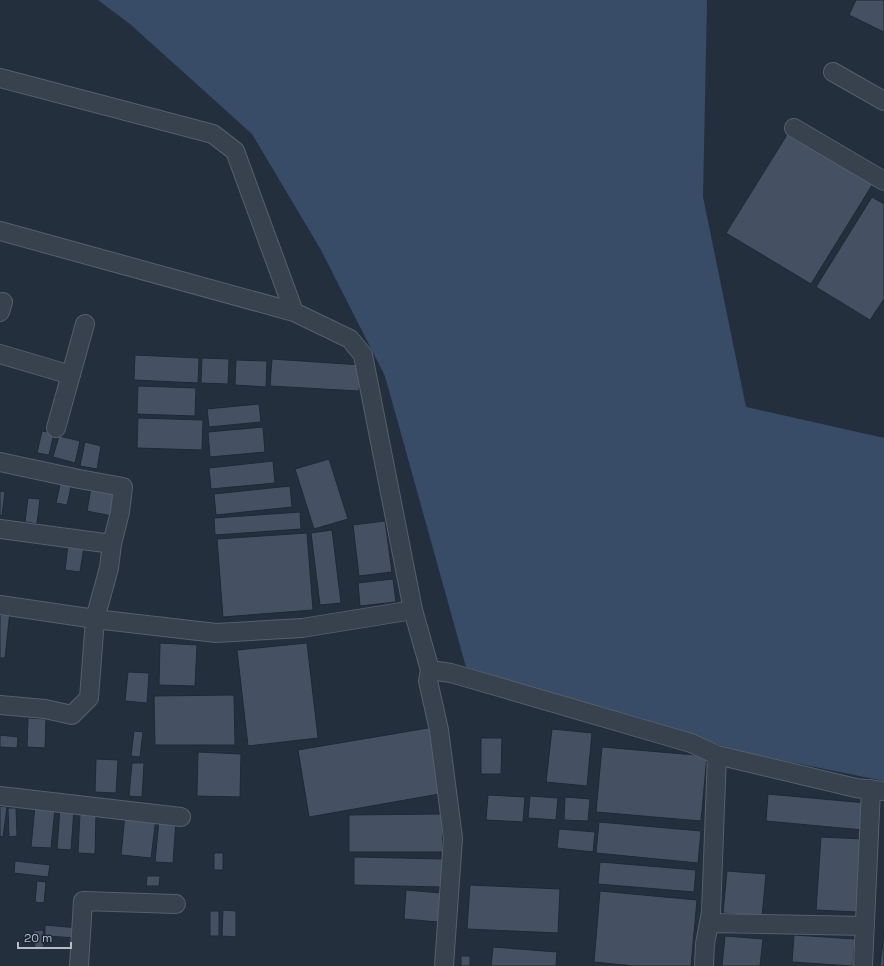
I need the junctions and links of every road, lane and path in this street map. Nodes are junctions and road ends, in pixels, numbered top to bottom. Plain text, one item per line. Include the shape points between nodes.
1 (833, 72) dead end
2 (0, 78) edge
3 (884, 101) edge
4 (794, 128) dead end
5 (884, 181) edge
6 (0, 231) edge
7 (294, 312) junction
8 (85, 324) dead end
9 (0, 354) edge
10 (71, 375) junction
11 (56, 428) dead end
12 (0, 462) edge
13 (0, 529) edge
14 (112, 544) junction
15 (0, 605) edge
16 (413, 610) junction
17 (95, 619) junction
18 (430, 670) junction
19 (0, 705) edge
20 (717, 755) junction
21 (878, 790) edge
22 (0, 796) edge
23 (181, 817) dead end
24 (176, 904) dead end
25 (709, 923) junction
26 (865, 926) junction
27 (79, 966) edge
28 (444, 966) edge
29 (704, 966) edge
30 (863, 966) edge

1 - 3 street
2 - 7 street via 213,134 235,151
4 - 5 street
6 - 7 street
7 - 16 street via 350,339 363,355
8 - 10 street
9 - 10 street
10 - 11 street
12 - 14 street via 123,487
13 - 14 street
14 - 17 street via 109,568
15 - 17 street
16 - 17 street via 302,628 216,633
16 - 18 street
17 - 19 street via 89,698 72,715 45,709
18 - 20 street via 451,673 691,743
18 - 28 street via 428,681 439,730 453,838
20 - 21 street via 856,788
20 - 25 street
21 - 26 street
22 - 23 street
24 - 27 street via 83,901
25 - 26 street
25 - 29 street
26 - 30 street

